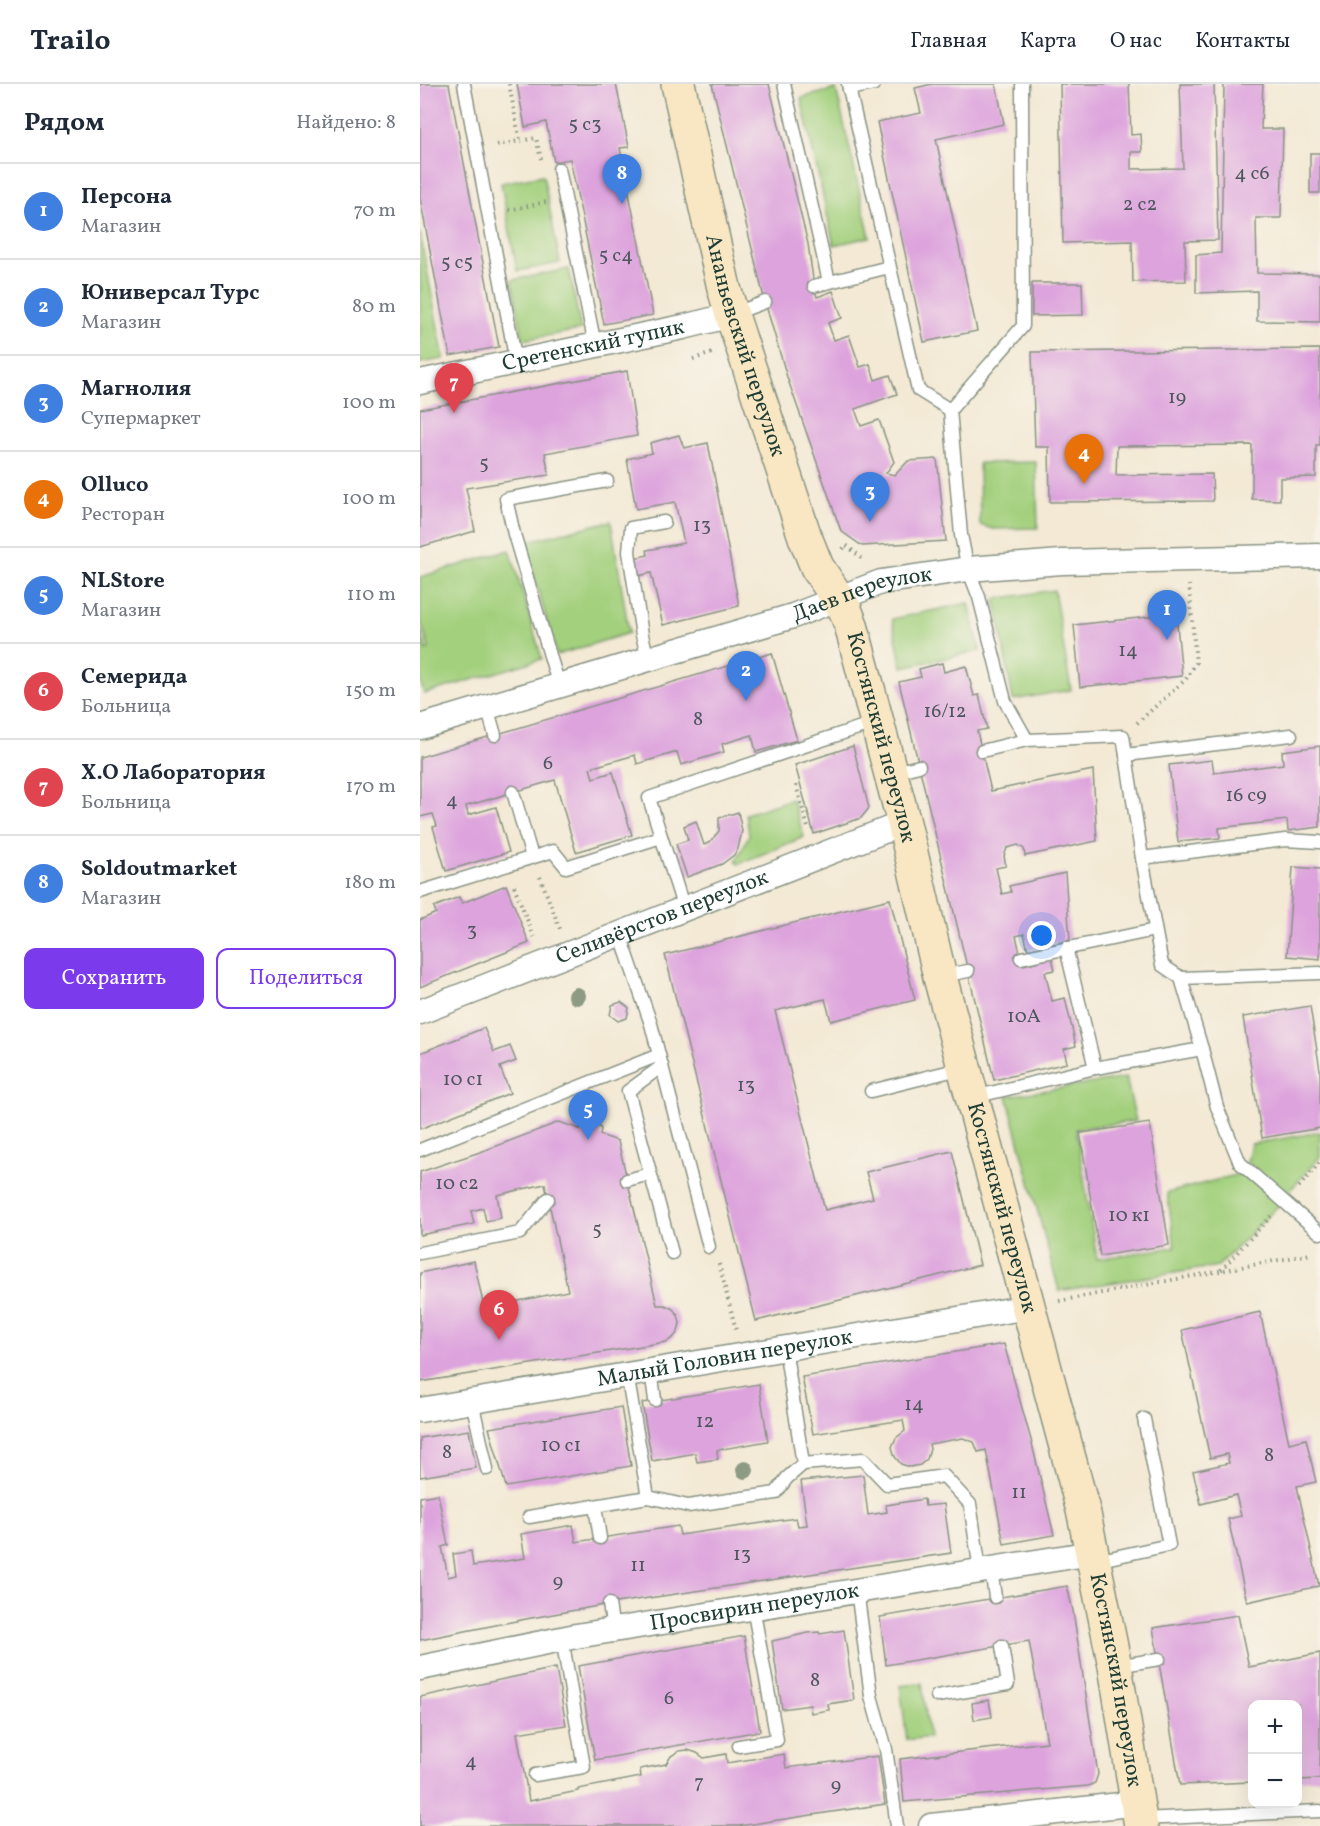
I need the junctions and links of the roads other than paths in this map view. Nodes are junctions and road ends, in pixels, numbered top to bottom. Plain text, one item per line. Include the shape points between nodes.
1 (464, 84) edge
2 (678, 84) edge
3 (784, 84) edge
4 (874, 84) edge
5 (1022, 84) edge
6 (848, 86) edge
7 (559, 170) road end
8 (889, 267) junction
9 (829, 282) junction
10 (814, 286) dead end
11 (765, 302) dead end
12 (732, 315) junction
13 (595, 345) junction
14 (516, 362) junction
15 (420, 382) edge
16 (950, 410) junction
17 (607, 481) dead end
18 (664, 522) dead end
19 (1320, 556) edge
20 (968, 569) junction
21 (836, 598) junction
22 (648, 659) junction
23 (560, 686) junction
24 (487, 707) junction
25 (877, 722) junction
26 (420, 728) edge
27 (495, 735) dead end
28 (1291, 735) dead end
29 (1027, 740) junction
30 (981, 751) dead end
31 (1126, 755) junction
32 (513, 792) dead end
33 (904, 823) junction
34 (661, 837) junction
35 (1320, 842) edge
36 (532, 857) junction
37 (1142, 858) junction
38 (420, 890) edge
39 (684, 909) junction
40 (1155, 930) junction
41 (620, 934) junction
42 (1066, 948) junction
43 (1021, 958) dead end
44 (1320, 973) edge
45 (1181, 978) junction
46 (420, 1012) edge
47 (1202, 1049) junction
48 (661, 1060) junction
49 (1095, 1068) junction
50 (968, 1082) junction
51 (871, 1091) dead end
52 (420, 1150) edge
53 (650, 1174) junction
54 (627, 1180) dead end
55 (548, 1199) dead end
56 (1320, 1233) edge
57 (709, 1247) dead end
58 (672, 1252) dead end
59 (420, 1253) edge
60 (1042, 1305) junction
61 (785, 1348) junction
62 (651, 1370) junction
63 (627, 1374) junction
64 (655, 1400) dead end
65 (472, 1401) junction
66 (420, 1410) edge
67 (1144, 1419) dead end
68 (802, 1464) junction
69 (487, 1468) dead end
70 (648, 1497) junction
71 (595, 1506) junction
72 (529, 1517) dead end
73 (600, 1538) dead end
74 (1094, 1557) junction
75 (986, 1570) junction
76 (857, 1590) junction
77 (995, 1598) dead end
78 (609, 1604) dead end
79 (753, 1607) junction
80 (613, 1630) junction
81 (562, 1638) junction
82 (1002, 1646) dead end
83 (1159, 1659) dead end
84 (1115, 1666) junction
85 (420, 1668) edge
86 (937, 1696) dead end
87 (739, 1746) dead end
88 (536, 1775) dead end
89 (1320, 1811) edge
90 (1140, 1816) edge
91 (897, 1826) edge
92 (931, 1826) edge

1 - 14 lane
2 - 12 street, Ананьевский переулок
3 - 9 lane
4 - 6 lane
5 - 16 lane via 1023,326
6 - 8 lane
7 - 13 lane
8 - 9 lane
8 - 16 lane via 918,390
9 - 10 lane
11 - 12 lane
12 - 13 street, Сретенский тупик
12 - 21 street, Ананьевский переулок via 805,537
13 - 14 street, Сретенский тупик
14 - 15 street, Сретенский тупик
16 - 20 lane
17 - 23 lane via 506,499
18 - 22 lane via 632,528 630,536 629,552
19 - 20 street, Даев переулок via 1062,562
20 - 21 street, Даев переулок via 881,582
20 - 29 lane via 979,597 1005,701
21 - 22 street, Даев переулок via 793,616
21 - 25 street, Костянский переулок via 851,625
22 - 23 street, Даев переулок
23 - 24 street, Даев переулок
24 - 26 street, Даев переулок
24 - 27 lane
25 - 33 street, Костянский переулок via 904,769
25 - 34 lane via 649,798
28 - 31 lane
29 - 30 lane
29 - 31 lane via 1123,736
31 - 37 lane
32 - 36 lane
33 - 39 street, Селивёрстов переулок
33 - 50 street, Костянский переулок via 954,974
34 - 36 lane via 566,867 553,851
34 - 39 lane
35 - 37 lane via 1285,840
36 - 38 lane
37 - 40 lane
39 - 41 street, Селивёрстов переулок
40 - 42 lane
40 - 45 lane via 1162,965
41 - 46 street, Селивёрстов переулок
41 - 48 lane
42 - 43 lane
42 - 49 lane
44 - 45 lane
45 - 47 lane
47 - 49 lane
47 - 56 lane via 1217,1107 1240,1163
48 - 52 lane
48 - 53 lane via 628,1091
48 - 57 lane
49 - 50 lane
50 - 51 lane
50 - 60 street, Костянский переулок
53 - 54 lane
53 - 58 lane
55 - 59 lane via 520,1233
60 - 61 street, Малый Головин переулок
60 - 74 street, Костянский переулок
61 - 62 street, Малый Головин переулок
61 - 68 lane
62 - 63 street, Малый Головин переулок
62 - 64 lane
63 - 65 street, Малый Головин переулок
63 - 70 lane
65 - 66 street, Малый Головин переулок
65 - 69 lane
67 - 74 lane via 1169,1545
68 - 70 lane via 776,1493 688,1506
68 - 75 lane via 862,1459 887,1484 944,1476 970,1504
70 - 71 lane
71 - 72 lane
71 - 73 lane
74 - 75 street, Просвирин переулок
74 - 84 street, Костянский переулок
75 - 76 street, Просвирин переулок
75 - 77 lane
76 - 79 street, Просвирин переулок
76 - 91 lane via 871,1696 886,1749
78 - 80 lane
79 - 80 street, Просвирин переулок
79 - 87 lane via 777,1740
80 - 81 street, Просвирин переулок
81 - 85 street, Просвирин переулок
81 - 88 lane via 584,1767
82 - 86 lane via 1008,1684
83 - 84 lane
84 - 90 street, Костянский переулок
89 - 90 lane
90 - 92 street

